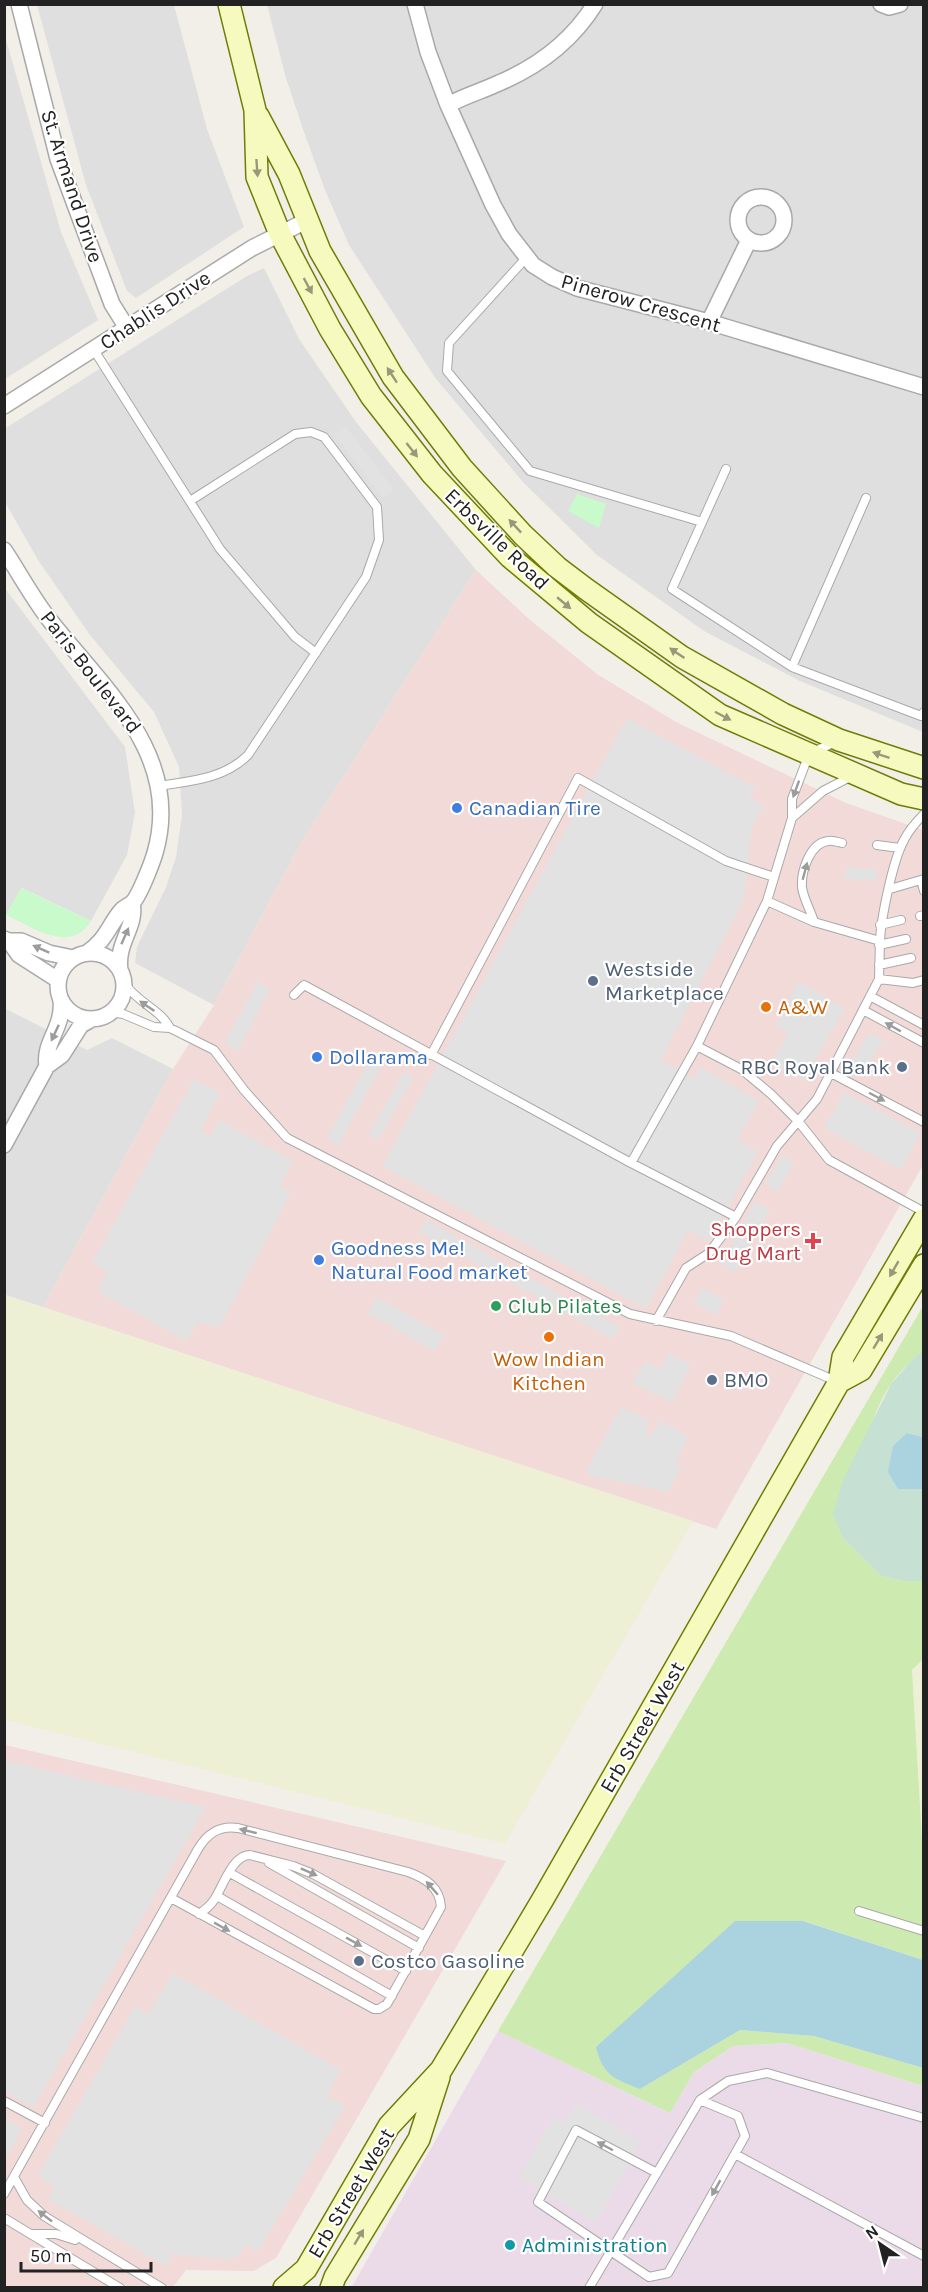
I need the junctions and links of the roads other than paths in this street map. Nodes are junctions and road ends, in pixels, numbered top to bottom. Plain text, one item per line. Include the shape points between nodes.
1 (19, 4) edge
2 (229, 4) edge
3 (415, 4) edge
4 (595, 4) edge
5 (881, 4) edge
6 (900, 4) edge
7 (448, 105) junction
8 (255, 110) junction
9 (308, 220) junction
10 (280, 234) junction
11 (749, 240) dead end
12 (526, 258) junction
13 (709, 321) junction
14 (127, 328) junction
15 (94, 350) junction
16 (924, 387) edge
17 (4, 406) edge
18 (726, 469) dead end
19 (866, 498) dead end
20 (190, 501) junction
21 (702, 522) junction
22 (4, 550) edge
23 (316, 653) junction
24 (792, 667) junction
25 (924, 712) edge
26 (839, 740) junction
27 (809, 754) junction
28 (924, 768) edge
29 (855, 774) junction
30 (159, 786) junction
31 (924, 799) edge
32 (924, 814) edge
33 (792, 818) junction
34 (842, 843) dead end
35 (902, 844) junction
36 (877, 845) dead end
37 (774, 877) junction
38 (922, 880) edge
39 (890, 889) junction
40 (924, 891) edge
41 (767, 901) junction
42 (132, 903) junction
43 (901, 920) dead end
44 (814, 922) junction
45 (880, 925) junction
46 (906, 939) dead end
47 (7, 940) edge
48 (880, 943) junction
49 (80, 955) junction
50 (911, 958) dead end
51 (879, 965) junction
52 (122, 976) junction
53 (879, 979) junction
54 (58, 980) junction
55 (924, 980) edge
56 (294, 995) dead end
57 (870, 996) junction
58 (61, 1000) junction
59 (863, 1010) junction
60 (111, 1012) junction
61 (92, 1019) junction
62 (924, 1025) edge
63 (170, 1028) junction
64 (924, 1043) edge
65 (697, 1046) junction
66 (430, 1055) junction
67 (47, 1066) junction
68 (831, 1073) junction
69 (798, 1121) junction
70 (924, 1122) edge
71 (4, 1145) edge
72 (631, 1163) junction
73 (924, 1212) edge
74 (736, 1217) junction
75 (924, 1219) edge
76 (924, 1265) edge
77 (656, 1321) junction
78 (839, 1382) junction
79 (260, 1858) junction
80 (230, 1873) junction
81 (217, 1896) junction
82 (171, 1898) junction
83 (859, 1911) dead end
84 (199, 1914) junction
85 (924, 1931) edge
86 (425, 1936) junction
87 (419, 1948) junction
88 (406, 1971) junction
89 (392, 1996) junction
90 (441, 2070) junction
91 (700, 2100) junction
92 (4, 2101) edge
93 (924, 2118) edge
94 (45, 2123) junction
95 (735, 2154) junction
96 (657, 2173) junction
97 (14, 2177) junction
98 (4, 2194) edge
99 (4, 2218) edge
100 (33, 2234) junction
101 (87, 2243) junction
102 (610, 2252) junction
103 (924, 2256) edge
104 (120, 2288) edge
105 (162, 2288) edge
106 (284, 2288) edge
107 (331, 2288) edge
108 (589, 2288) edge

1 - 14 street, St. Armand Drive via 58,159 112,304
2 - 8 main road, Erbsville Road
3 - 7 street, Pinerow Crescent
4 - 7 street via 583,24 543,60
5 - 6 street
7 - 12 street, Pinerow Crescent via 492,205
8 - 9 main road, Erbsville Road
8 -> 10 main road, Erbsville Road via 257,177
9 - 10 street, Chablis Drive
26 -> 9 main road, Erbsville Road via 783,714 682,657 557,567 524,535 462,468 393,377 340,288
10 - 14 street, Chablis Drive
10 -> 27 main road, Erbsville Road via 371,396 432,474 510,557 589,624 720,715
11 - 13 street
12 - 13 street, Pinerow Crescent via 552,277 578,288
12 - 21 lane via 449,343 447,371 530,471
13 - 16 street, Pinerow Crescent
14 - 15 street, Chablis Drive
15 - 17 street, Chablis Drive
15 - 20 lane
18 - 21 lane
19 - 24 lane
20 - 23 lane via 220,549 295,637
20 - 23 lane via 295,434 311,432 324,437 377,507 379,540 366,576
21 - 24 lane via 672,589
22 - 30 street, Paris Boulevard via 49,620 133,724 149,752
23 - 30 lane via 242,761 209,777
24 - 25 lane via 921,716
26 - 27 lane
28 -> 26 main road, Erbsville Road
27 - 29 main road, Erbsville Road
27 -> 33 lane via 792,799
29 - 31 main road, Erbsville Road via 901,794
29 - 33 lane via 822,791
30 - 42 street, Paris Boulevard via 157,847
32 - 35 lane
33 - 37 lane
44 -> 34 lane via 802,889 806,864 819,845 828,841
35 - 36 lane
35 - 39 lane
37 - 41 lane
37 - 66 lane via 726,861 578,778
38 - 39 lane
38 - 40 lane
39 - 45 lane
41 - 44 lane
41 - 65 lane
42 - 49 street, Paris Boulevard via 122,909 104,938
52 -> 42 street, Paris Boulevard via 119,957 134,915
43 - 45 lane
44 - 48 lane
45 - 48 lane
46 - 48 lane
49 -> 47 street via 49,953 21,941
47 - 54 street via 19,955
48 - 51 lane
49 - 52 street via 98,953 108,958
49 - 54 street via 63,967
50 - 51 lane
51 - 53 lane
52 - 60 street via 121,999
63 -> 52 lane via 161,1015 137,999
53 - 55 lane
53 - 57 lane
54 - 58 street
56 - 66 lane via 304,985
57 - 59 lane
57 - 62 lane
58 - 61 street via 73,1014
58 -> 67 street via 60,1021 47,1051
64 -> 59 lane
59 - 68 lane
60 - 61 street
60 - 63 lane via 154,1027
61 - 67 street via 81,1025 62,1055
63 - 77 lane via 214,1050 287,1138 630,1314
65 - 69 lane via 741,1069
65 - 72 lane
66 - 72 lane
67 - 71 street
68 - 69 lane via 817,1099
68 -> 70 lane
69 - 73 lane via 829,1160
69 - 74 lane via 777,1146
72 - 74 lane
74 - 77 lane via 709,1253 686,1268
75 -> 78 main road, Erb Street West via 843,1357
78 -> 76 main road, Erb Street West via 861,1370
77 - 78 lane via 731,1336
78 - 90 main road, Erb Street West
79 - 80 lane via 241,1857
79 -> 86 lane via 313,1874
79 - 87 lane
80 - 81 lane
80 -> 88 lane
81 - 84 lane
81 - 89 lane
82 - 84 lane
86 -> 82 lane via 439,1913 441,1900 419,1876 238,1828 221,1828 209,1835
82 - 94 lane
83 - 85 lane
84 -> 89 lane via 370,2008 384,2007
86 - 87 lane
87 - 88 lane
88 - 89 lane
90 - 106 main road, Erb Street West via 389,2126 306,2269
107 -> 90 main road, Erb Street West via 418,2139
91 - 93 lane via 728,2081 767,2073
91 - 95 lane via 738,2116 745,2136
91 - 96 lane
92 - 94 lane
94 - 97 lane
95 -> 102 lane via 668,2273 649,2277
95 - 103 lane
96 - 102 lane
96 -> 102 lane via 576,2130 538,2202
97 - 98 lane
101 -> 97 lane via 44,2216 27,2200
99 - 100 lane
100 - 101 lane via 56,2234
100 - 104 lane
101 - 105 lane
102 - 108 lane

